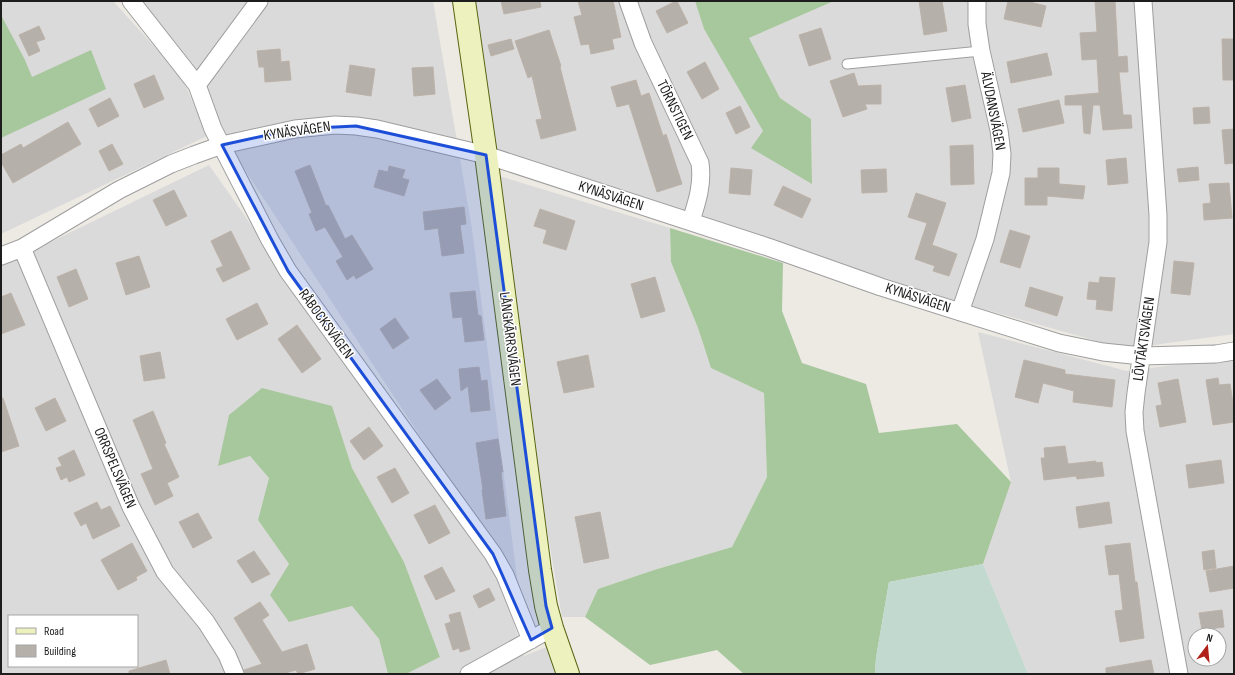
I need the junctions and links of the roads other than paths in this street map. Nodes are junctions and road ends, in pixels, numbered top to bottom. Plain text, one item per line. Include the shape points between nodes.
1 (131, 1) edge
2 (259, 1) edge
3 (464, 1) edge
4 (628, 1) edge
5 (977, 1) edge
6 (1143, 1) edge
7 (981, 51) junction
8 (846, 64) dead end
9 (197, 85) junction
10 (222, 145) junction
11 (486, 155) junction
12 (691, 222) junction
13 (22, 248) junction
14 (1, 256) edge
15 (960, 312) junction
16 (1234, 351) edge
17 (1142, 356) junction
18 (552, 628) junction
19 (531, 640) junction
20 (235, 674) edge
21 (469, 674) edge
22 (568, 674) edge
23 (1179, 674) edge

1 - 9 street, RÅBOCKSVÄGEN
2 - 9 street
3 - 11 street, LÅNGKÄRRSVÄGEN
4 - 12 street, TÖRNSTIGEN via 643,43 700,163 701,181
5 - 7 street, ÄLVDANSVÄGEN
6 - 17 street, LÖVTÄKTSVÄGEN via 1158,242
7 - 8 lane
7 - 15 street, ÄLVDANSVÄGEN via 999,130 1001,172 985,239
9 - 10 street, RÅBOCKSVÄGEN via 213,129
10 - 11 street, KYNÄSVÄGEN via 295,129 335,125 377,129
10 - 13 street, KYNÄSVÄGEN via 171,164 119,190
10 - 19 street, RÅBOCKSVÄGEN via 288,271 493,554 505,575
11 - 12 street, KYNÄSVÄGEN
11 - 18 street, LÅNGKÄRRSVÄGEN via 538,562
12 - 15 street, KYNÄSVÄGEN
13 - 14 street, KYNÄSVÄGEN
13 - 20 street, ORRSPELSVÄGEN via 131,508 165,572 206,622 227,655
15 - 17 street, KYNÄSVÄGEN via 1060,343 1103,352
16 - 17 street, KYNÄSVÄGEN via 1216,354
17 - 23 street, LÖVTÄKTSVÄGEN via 1134,406 1135,431
18 - 19 street
18 - 22 street, LÅNGKÄRRSVÄGEN
19 - 21 street

